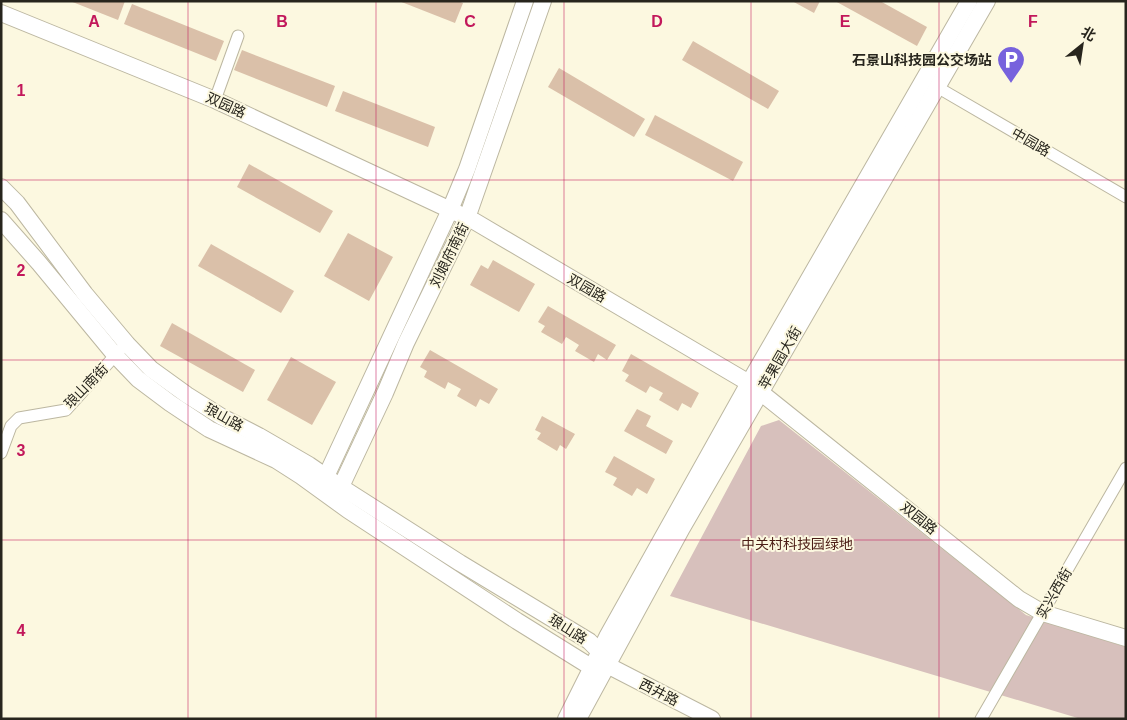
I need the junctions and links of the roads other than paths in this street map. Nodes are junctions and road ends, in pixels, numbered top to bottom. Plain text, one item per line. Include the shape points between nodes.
1 (525, 1) edge
2 (542, 1) edge
3 (969, 1) edge
4 (987, 1) edge
5 (1, 13) edge
6 (238, 36) dead end
7 (937, 87) junction
8 (216, 100) junction
9 (1, 188) edge
10 (1126, 196) edge
11 (450, 210) junction
12 (467, 218) junction
13 (1, 220) edge
14 (121, 350) junction
15 (755, 387) junction
16 (1, 453) edge
17 (1126, 468) edge
18 (323, 483) junction
19 (338, 493) junction
20 (1043, 613) junction
21 (1126, 638) edge
22 (599, 661) junction
23 (566, 719) edge
24 (578, 719) edge
25 (712, 719) edge
26 (981, 719) edge

1 - 11 main road, 刘娘府南街
2 - 12 main road, 刘娘府南街
3 - 15 main road, 苹果园大街
4 - 7 main road, 苹果园大街
5 - 8 main road, 双园路
6 - 8 street
7 - 10 street, 中园路
7 - 15 main road, 苹果园大街
8 - 11 main road, 双园路
9 - 14 main road, 琅山路 via 17,203 85,294
11 - 12 main road, 双园路
11 - 18 main road, 刘娘府南街
12 - 15 main road, 双园路
12 - 19 main road, 刘娘府南街
13 - 14 main road, 琅山路
14 - 16 street, 琅山南街 via 66,410 19,418 11,426
14 - 18 main road, 琅山路 via 187,396 259,436
15 - 20 main road, 双园路 via 1019,599
15 - 22 main road, 苹果园大街
17 - 20 street, 实兴西街
18 - 19 main road, 琅山路
19 - 22 main road, 琅山路 via 589,641
20 - 21 main road, 双园路
20 - 26 street, 实兴西街
22 - 23 main road, 苹果园大街
22 - 24 main road, 苹果园大街
22 - 25 main road, 西井路

